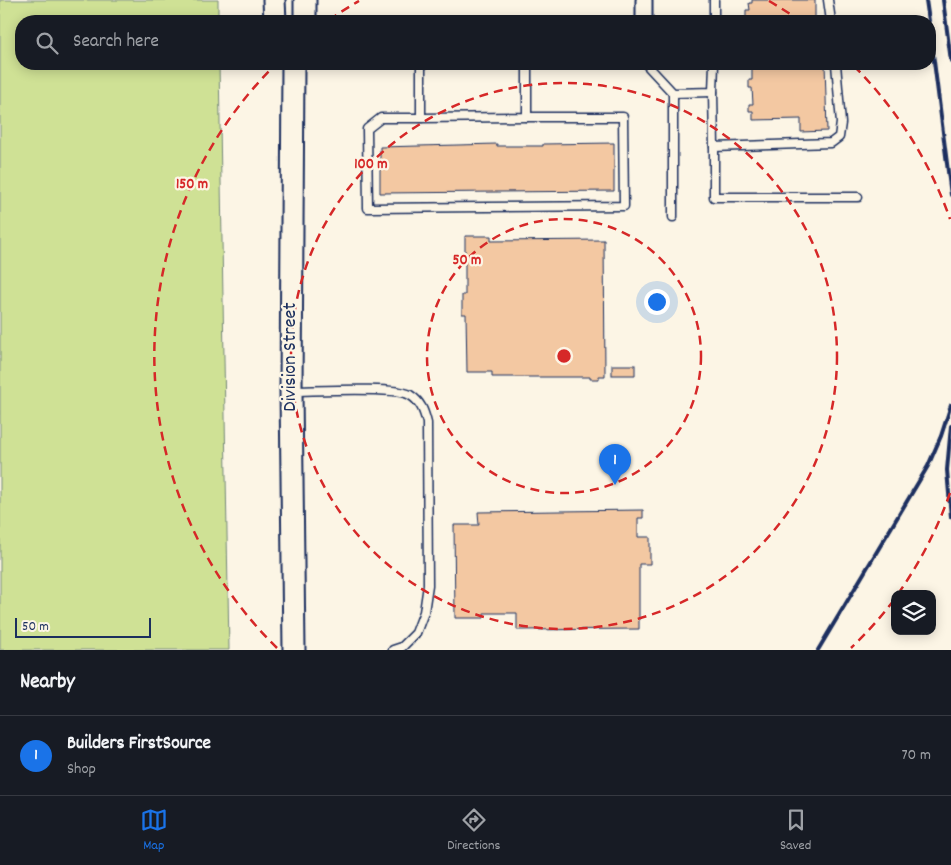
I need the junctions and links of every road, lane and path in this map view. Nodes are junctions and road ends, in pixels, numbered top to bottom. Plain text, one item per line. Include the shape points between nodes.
1 (274, 0) edge
2 (305, 0) edge
3 (644, 0) edge
4 (714, 0) edge
5 (828, 0) edge
6 (275, 15) edge
7 (305, 15) edge
8 (644, 15) edge
9 (714, 15) edge
10 (830, 15) edge
11 (293, 70) edge
12 (420, 70) edge
13 (527, 70) edge
14 (652, 70) edge
15 (714, 70) edge
16 (837, 70) edge
17 (713, 92) junction
18 (673, 93) junction
19 (421, 118) junction
20 (527, 118) junction
21 (714, 147) junction
22 (858, 197) dead end
23 (673, 217) dead end
24 (291, 391) junction
25 (294, 650) edge
26 (393, 650) edge

1 - 6 main road
2 - 7 main road
3 - 8 street
4 - 9 lane
5 - 10 lane
11 - 24 main road, Division Street
12 - 19 lane
13 - 20 lane
14 - 18 lane
15 - 17 lane
16 - 21 lane via 841,123 839,138 831,143
17 - 18 lane
17 - 21 lane
18 - 23 lane
19 - 20 lane
19 - 20 lane via 382,118 367,129 368,208 624,206 623,118
21 - 22 lane via 714,197
24 - 25 main road, Division Street
24 - 26 lane via 386,390 408,394 422,406 427,423 428,585 424,612 416,632

